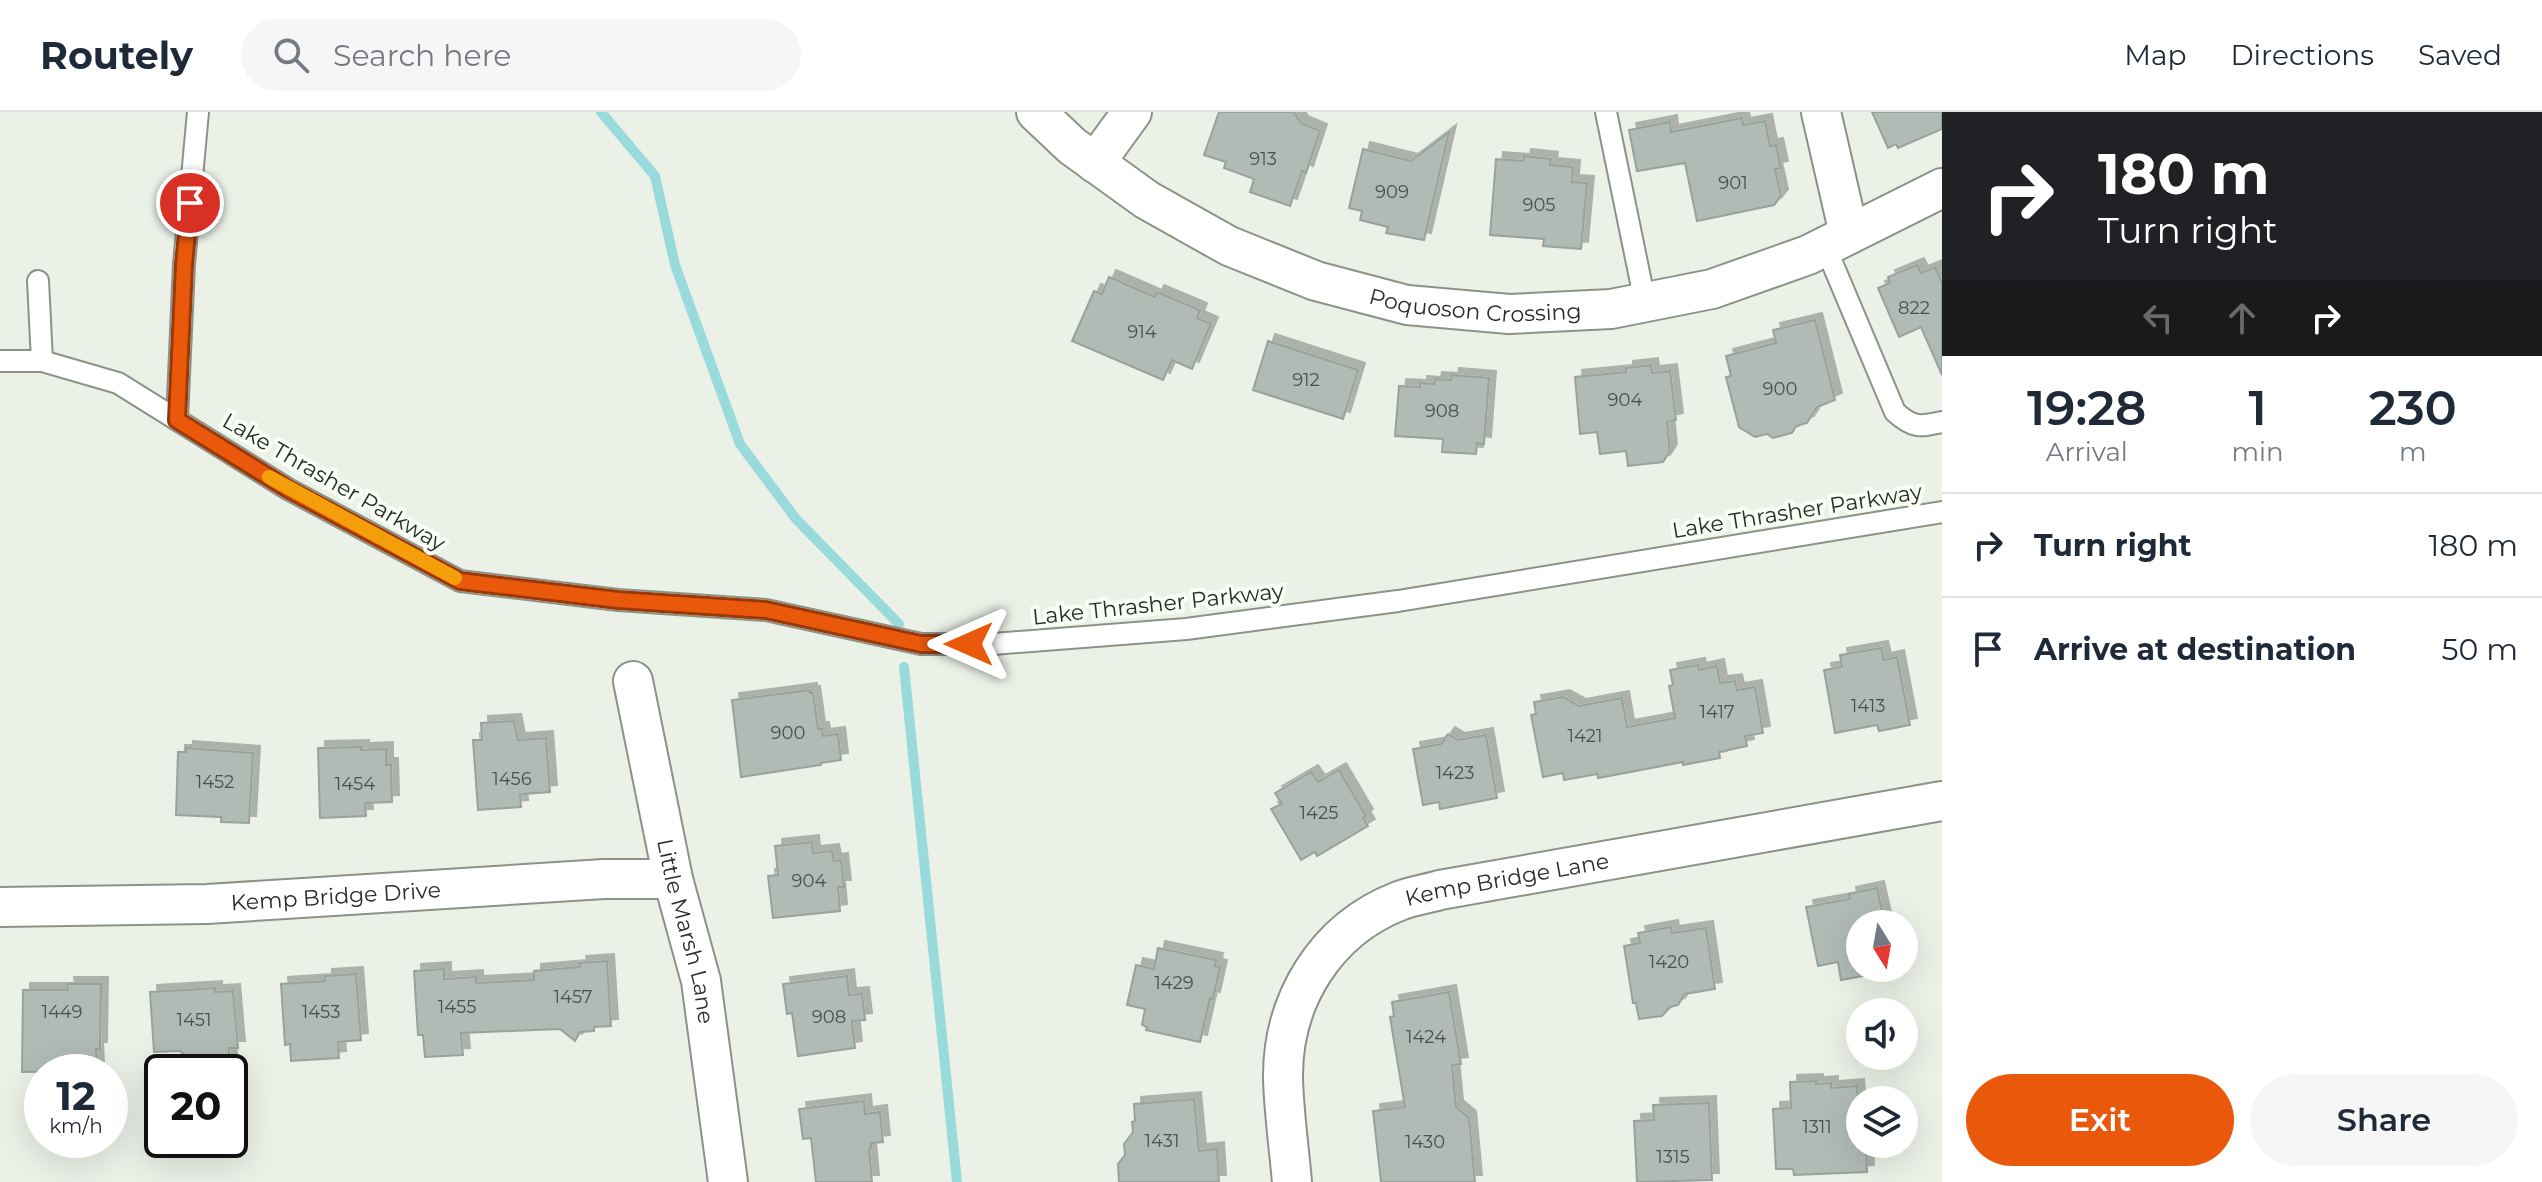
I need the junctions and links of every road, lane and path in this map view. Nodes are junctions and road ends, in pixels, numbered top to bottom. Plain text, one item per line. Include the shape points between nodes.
1 (198, 112) edge
2 (1036, 112) edge
3 (1132, 112) edge
4 (1606, 112) edge
5 (1821, 112) edge
6 (1095, 163) junction
7 (1942, 188) edge
8 (1837, 240) junction
9 (38, 281) dead end
10 (1645, 302) junction
11 (0, 361) edge
12 (42, 361) junction
13 (177, 420) junction
14 (1942, 422) edge
15 (1942, 512) edge
16 (633, 681) dead end
17 (1942, 801) edge
18 (673, 879) junction
19 (0, 907) edge
20 (728, 1182) edge
21 (1292, 1182) edge

1 - 13 lane
2 - 6 street, Poquoson Crossing
3 - 6 street
4 - 10 lane
5 - 8 street
6 - 10 street, Poquoson Crossing via 1147,200 1229,246 1316,281 1407,305 1509,314
7 - 8 street, Poquoson Crossing
8 - 10 street, Poquoson Crossing via 1712,289
8 - 14 lane via 1895,412 1910,425
9 - 12 lane
11 - 12 lane, Lake Thrasher Parkway
12 - 13 lane, Lake Thrasher Parkway via 118,383
13 - 15 lane, Lake Thrasher Parkway via 288,489 460,581 618,600 766,610 921,644 993,644 1186,629 1398,601
16 - 18 street, Little Marsh Lane
17 - 21 street, Kemp Bridge Lane via 1440,890 1399,901 1362,920 1310,973 1287,1037 1283,1077
18 - 19 street, Kemp Bridge Drive via 207,904
18 - 20 street, Little Marsh Lane via 701,981

